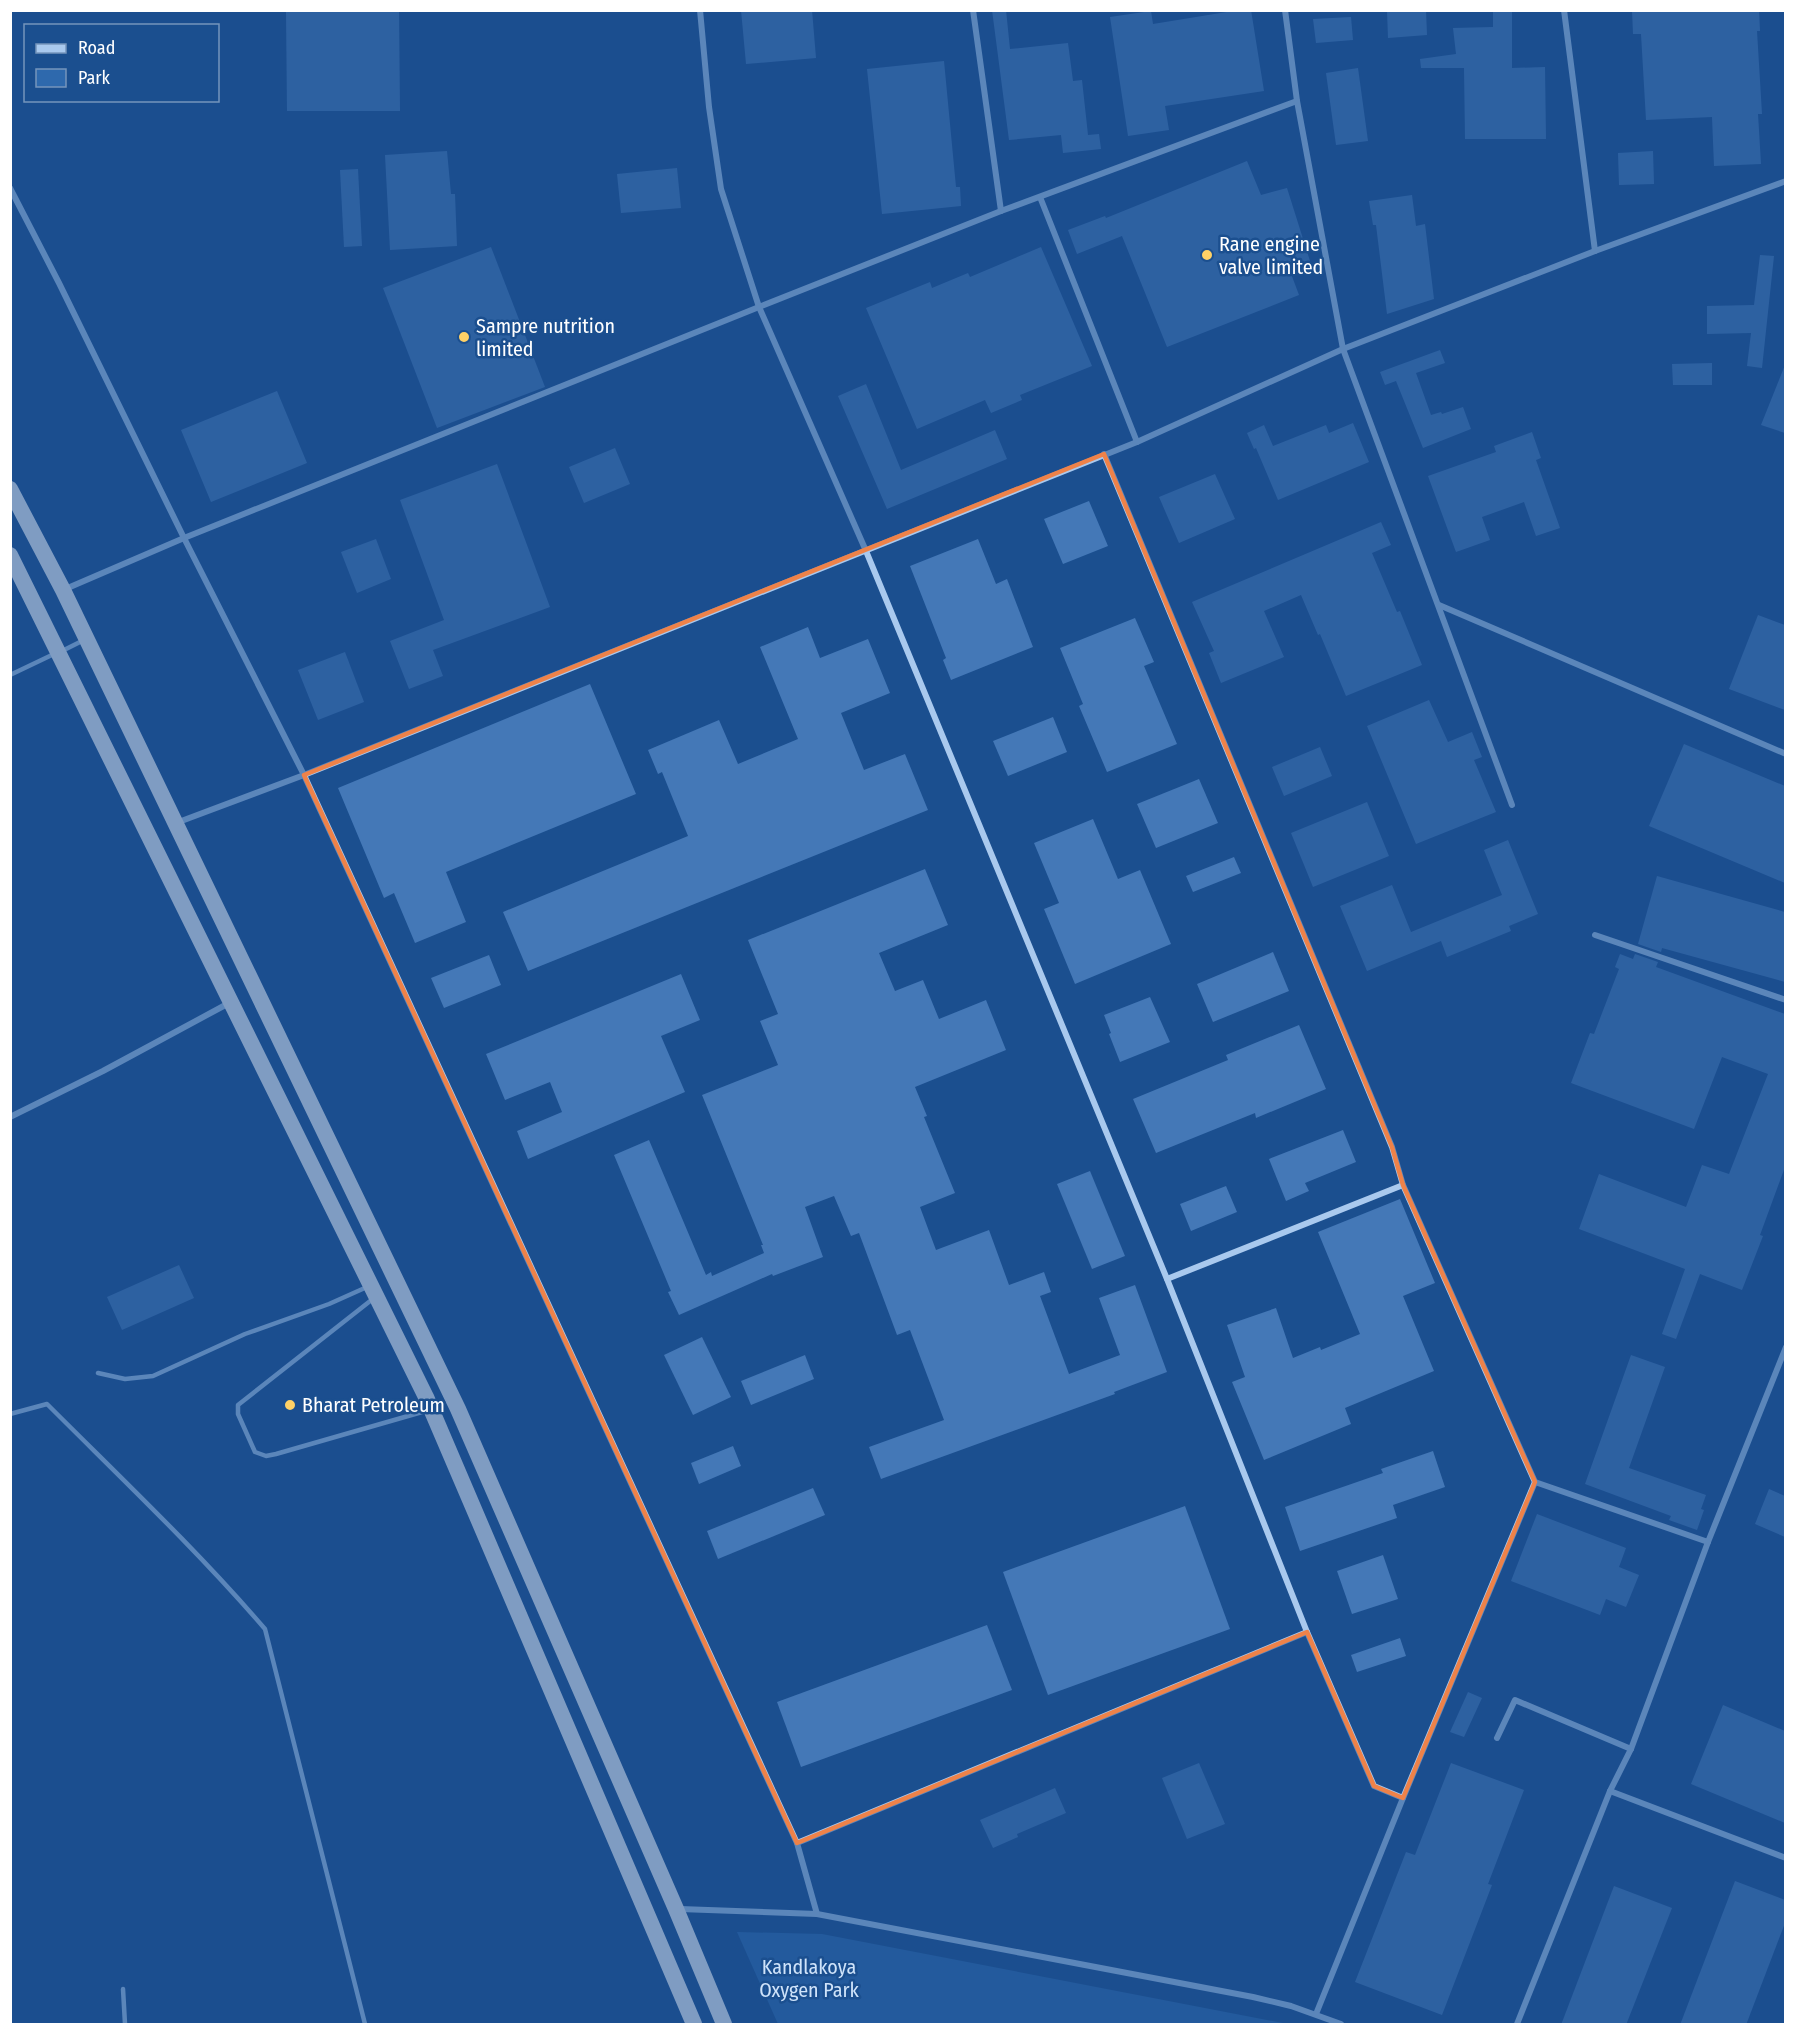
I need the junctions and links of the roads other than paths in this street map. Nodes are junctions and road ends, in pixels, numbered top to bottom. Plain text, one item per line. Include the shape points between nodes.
1 (700, 10) edge
2 (972, 10) edge
3 (1285, 10) edge
4 (1564, 10) edge
5 (1297, 101) junction
6 (1785, 182) edge
7 (10, 188) edge
8 (1040, 197) junction
9 (1001, 211) junction
10 (1594, 251) junction
11 (759, 307) junction
12 (1343, 349) junction
13 (1137, 442) junction
14 (1104, 454) junction
15 (10, 489) edge
16 (184, 538) junction
17 (866, 551) junction
18 (10, 555) edge
19 (63, 590) junction
20 (1439, 605) junction
21 (86, 639) junction
22 (59, 652) junction
23 (10, 675) edge
24 (1785, 754) edge
25 (304, 775) junction
26 (1512, 805) dead end
27 (176, 823) junction
28 (1595, 935) dead end
29 (1785, 1000) edge
30 (232, 1001) junction
31 (10, 1117) edge
32 (1402, 1185) junction
33 (1167, 1279) junction
34 (375, 1291) junction
35 (1785, 1347) edge
36 (98, 1373) dead end
37 (432, 1409) junction
38 (10, 1414) edge
39 (1535, 1482) junction
40 (1708, 1542) junction
41 (1307, 1632) junction
42 (1497, 1738) dead end
43 (1631, 1749) junction
44 (1610, 1791) junction
45 (1403, 1798) junction
46 (797, 1843) junction
47 (1785, 1858) edge
48 (676, 1909) junction
49 (817, 1914) junction
50 (123, 1989) dead end
51 (1316, 2014) junction
52 (125, 2025) edge
53 (365, 2025) edge
54 (694, 2025) edge
55 (724, 2025) edge
56 (1341, 2025) edge
57 (1517, 2025) edge

1 - 11 street via 722,189
2 - 9 street
3 - 5 street
4 - 10 street
5 - 8 street
5 - 12 street
6 - 10 street
7 - 16 street
8 - 9 street
8 - 13 street
9 - 11 street
10 - 12 street
11 - 16 street
11 - 17 street
12 - 13 street
12 - 20 street
13 - 14 street
14 - 17 street
14 - 32 street via 1392,1147
15 - 19 highway
16 - 19 street
16 - 25 street
17 - 25 street
17 - 33 street
18 - 22 highway
19 - 21 highway
20 - 24 street
20 - 26 street
21 - 22 lane
21 - 27 highway
22 - 23 lane
22 - 30 highway
25 - 27 street
25 - 46 street
27 - 48 highway via 458,1409
28 - 29 street
30 - 31 street
30 - 34 highway
32 - 33 street
32 - 39 street
33 - 41 street
34 - 36 lane via 245,1334 153,1376 125,1379
34 - 37 highway
34 - 37 lane via 238,1404 238,1414 255,1452 276,1455
35 - 40 street
37 - 54 highway
38 - 53 lane via 47,1404 182,1538 265,1629
39 - 40 street
39 - 45 street
40 - 43 street
41 - 45 street via 1374,1786
41 - 46 street
42 - 43 street via 1515,1700
43 - 44 street
44 - 47 street
44 - 57 street
45 - 51 street
46 - 49 street
48 - 49 street
48 - 55 highway
49 - 51 street via 1242,1995
50 - 52 lane
51 - 56 street

